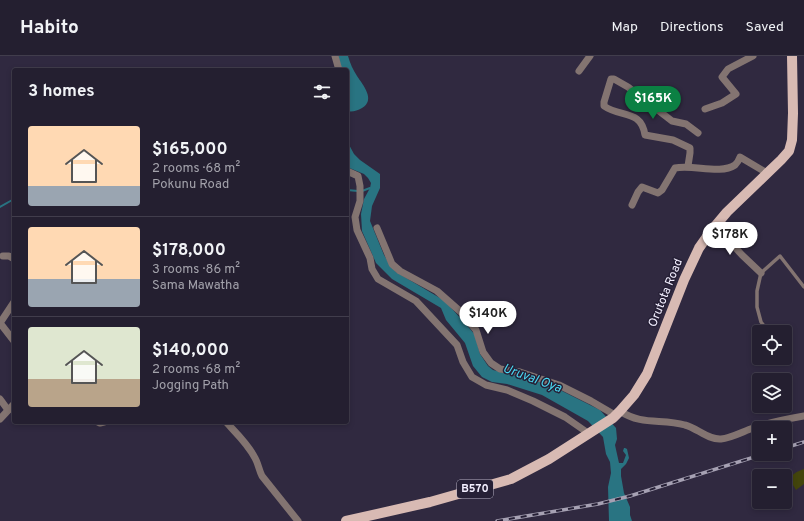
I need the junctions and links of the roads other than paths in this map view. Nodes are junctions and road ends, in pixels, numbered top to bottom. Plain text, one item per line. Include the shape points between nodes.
1 (335, 56) edge
2 (590, 56) edge
3 (752, 56) edge
4 (792, 56) edge
5 (339, 68) edge
6 (579, 71) dead end
7 (705, 110) dead end
8 (698, 133) dead end
9 (688, 166) junction
10 (349, 172) edge
11 (767, 173) junction
12 (632, 205) dead end
13 (715, 225) junction
14 (377, 228) dead end
15 (3, 256) dead end
16 (12, 258) edge
17 (761, 272) junction
18 (804, 287) edge
19 (12, 305) edge
20 (763, 325) edge
21 (12, 338) edge
22 (0, 399) edge
23 (12, 406) edge
24 (8, 410) junction
25 (616, 415) junction
26 (804, 416) edge
27 (0, 419) edge
28 (228, 424) edge
29 (590, 432) junction
30 (298, 521) edge
31 (346, 521) edge

1 - 5 street
2 - 6 street
3 - 7 street via 728,69 722,77 736,94
4 - 11 main road, Orutota Road / B570 via 791,146
8 - 9 street via 686,124 672,121 628,87 614,79 611,80 604,106 638,119 645,135 673,140 690,148
9 - 11 street via 725,168 735,165 740,157
9 - 12 street via 676,168 658,193 642,187
10 - 29 street via 358,176 360,201 355,217 357,230 378,279 416,300 458,345 463,362 472,377 486,385 507,390 552,410
11 - 13 main road, Orutota Road / B570
13 - 17 street
13 - 25 main road, Orutota Road / B570 via 692,263 647,374 634,395
14 - 25 street via 392,264 437,291 462,313 476,330 483,352 491,363 559,385
15 - 16 street
17 - 18 lane via 780,256
17 - 20 lane via 757,306
19 - 21 street via 0,323
22 - 24 street
23 - 24 street
24 - 27 street
25 - 26 street via 650,422 668,421 686,425 708,437 721,439 756,427
25 - 29 main road, B570
28 - 30 street via 256,458 262,476
29 - 31 main road, B570 via 549,459 511,479 430,502

